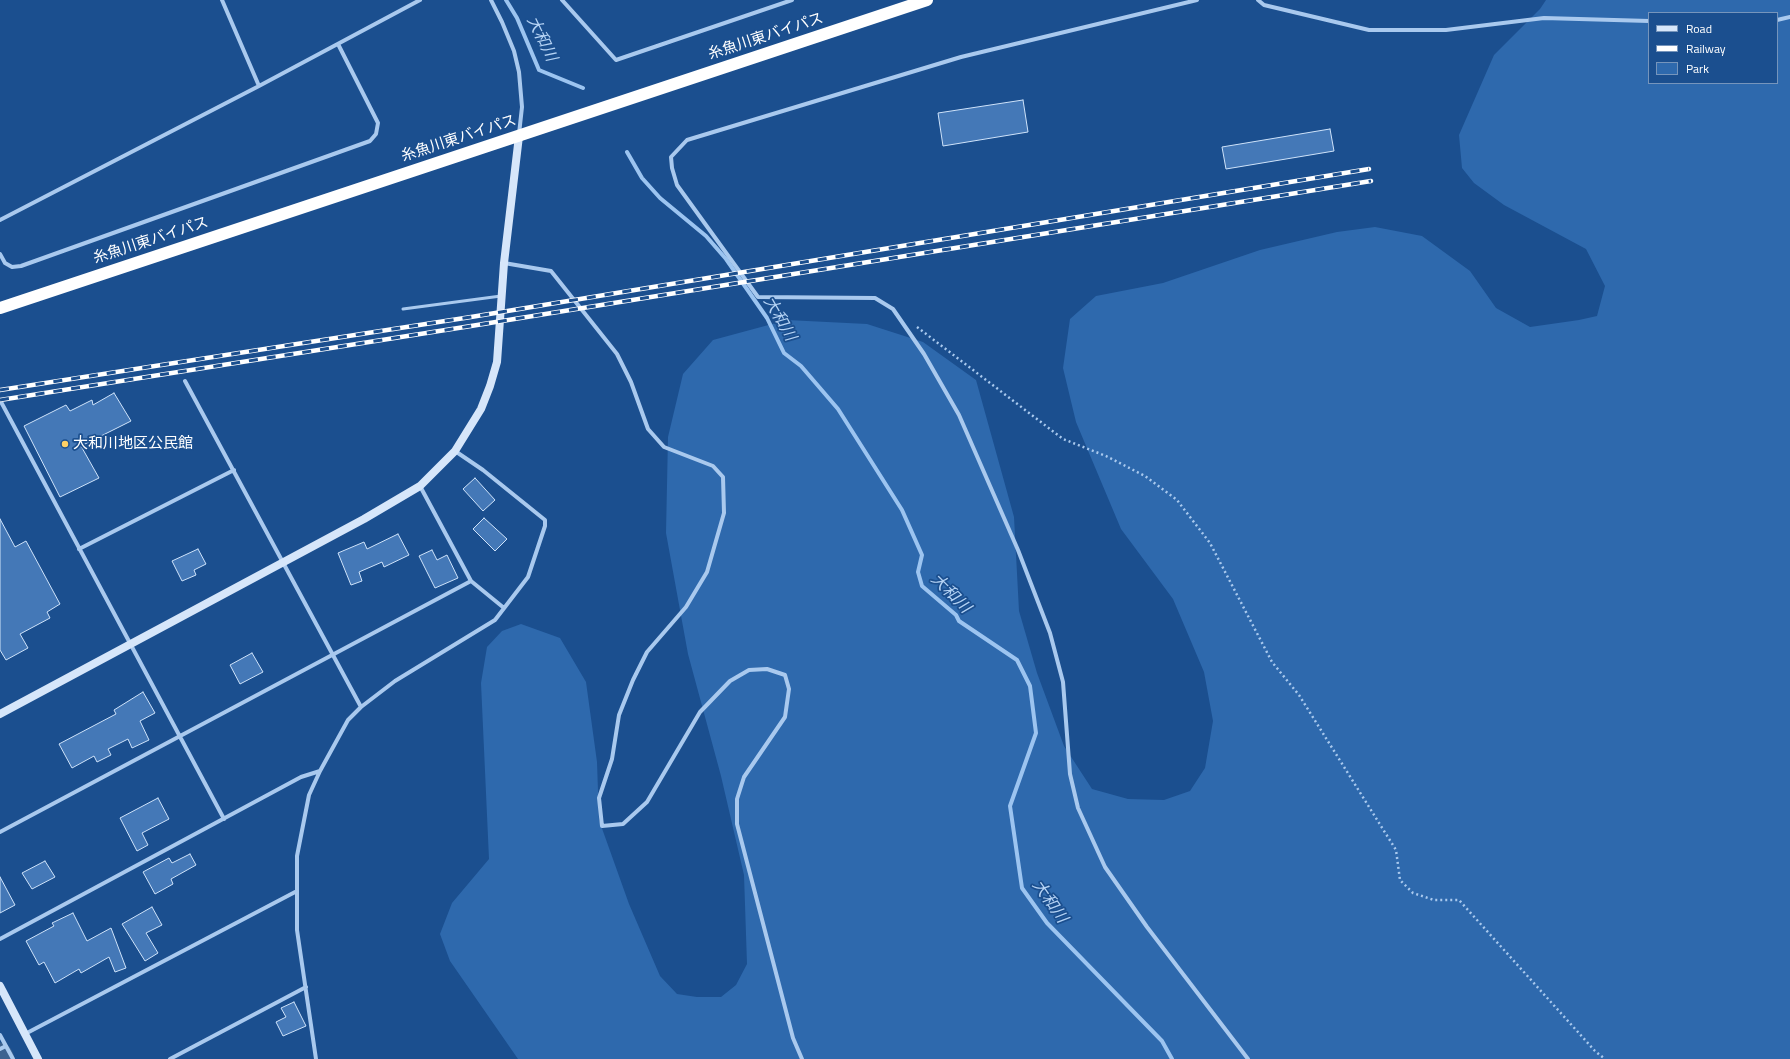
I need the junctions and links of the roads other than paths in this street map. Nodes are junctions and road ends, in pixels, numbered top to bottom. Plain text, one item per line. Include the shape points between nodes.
1 (222, 0) edge
2 (420, 0) edge
3 (491, 0) edge
4 (562, 0) edge
5 (792, 0) edge
6 (927, 0) edge
7 (1197, 0) edge
8 (1258, 0) edge
9 (1790, 17) edge
10 (1778, 20) edge
11 (1648, 21) edge
12 (338, 44) junction
13 (259, 86) junction
14 (519, 136) junction
15 (0, 220) edge
16 (0, 254) edge
17 (504, 263) junction
18 (501, 296) junction
19 (0, 308) edge
20 (403, 309) dead end
21 (186, 381) dead end
22 (0, 400) edge
23 (455, 451) junction
24 (234, 470) junction
25 (420, 486) junction
26 (79, 549) junction
27 (284, 562) junction
28 (471, 581) junction
29 (504, 608) junction
30 (132, 644) junction
31 (334, 655) junction
32 (361, 707) junction
33 (0, 714) edge
34 (181, 735) junction
35 (320, 771) junction
36 (224, 819) junction
37 (0, 832) edge
38 (297, 891) junction
39 (0, 939) edge
40 (0, 986) edge
41 (306, 986) junction
42 (25, 1034) junction
43 (0, 1035) edge
44 (6, 1046) junction
45 (0, 1049) edge
46 (13, 1059) edge
47 (38, 1059) edge
48 (170, 1059) edge
49 (316, 1059) edge
50 (802, 1059) edge
51 (1248, 1059) edge

1 - 13 street
2 - 12 street
3 - 14 street via 511,44 519,72 522,107
4 - 5 street via 616,60
6 - 14 highway, 糸魚川東バイパス
7 - 51 street via 961,57 687,140 671,156 677,185 758,297 874,298 893,309 924,354 959,415 1018,550 1050,634 1063,682 1070,774 1078,808 1105,867 1146,927
8 - 11 street via 1264,5 1369,30 1446,30 1544,18
9 - 10 street
12 - 13 street
12 - 16 street via 378,123 376,134 370,142 21,266 12,267 5,264
13 - 15 street
14 - 17 street
14 - 19 highway, 糸魚川東バイパス
17 - 18 street
17 - 50 street via 551,270 617,354 631,382 648,429 664,447 713,466 722,477 724,513 707,572 686,607 647,652 632,680 619,715 612,760 599,798 602,826 623,824 647,802 700,712 730,681 749,670 768,669 785,675 789,689 785,717 744,777 737,799 737,824 793,1038
18 - 20 lane
18 - 23 street via 497,362 490,386 480,410
21 - 24 street
22 - 26 street
23 - 25 street
23 - 29 street via 483,470 544,520 546,526 528,577
24 - 26 street
24 - 27 street
25 - 27 street
25 - 28 street
26 - 30 street
27 - 30 street
27 - 31 street
28 - 29 street
28 - 31 street
29 - 32 street via 495,620 395,681
30 - 33 street
30 - 34 street
31 - 32 street
31 - 34 street
32 - 35 street via 348,720
34 - 36 street
34 - 37 street
35 - 36 street via 301,777
35 - 38 street via 309,795 303,819 297,856
36 - 39 street
38 - 41 street via 297,930
38 - 42 street
40 - 42 street
41 - 48 street
41 - 49 street
42 - 47 street
43 - 44 street
44 - 45 street
44 - 46 street

